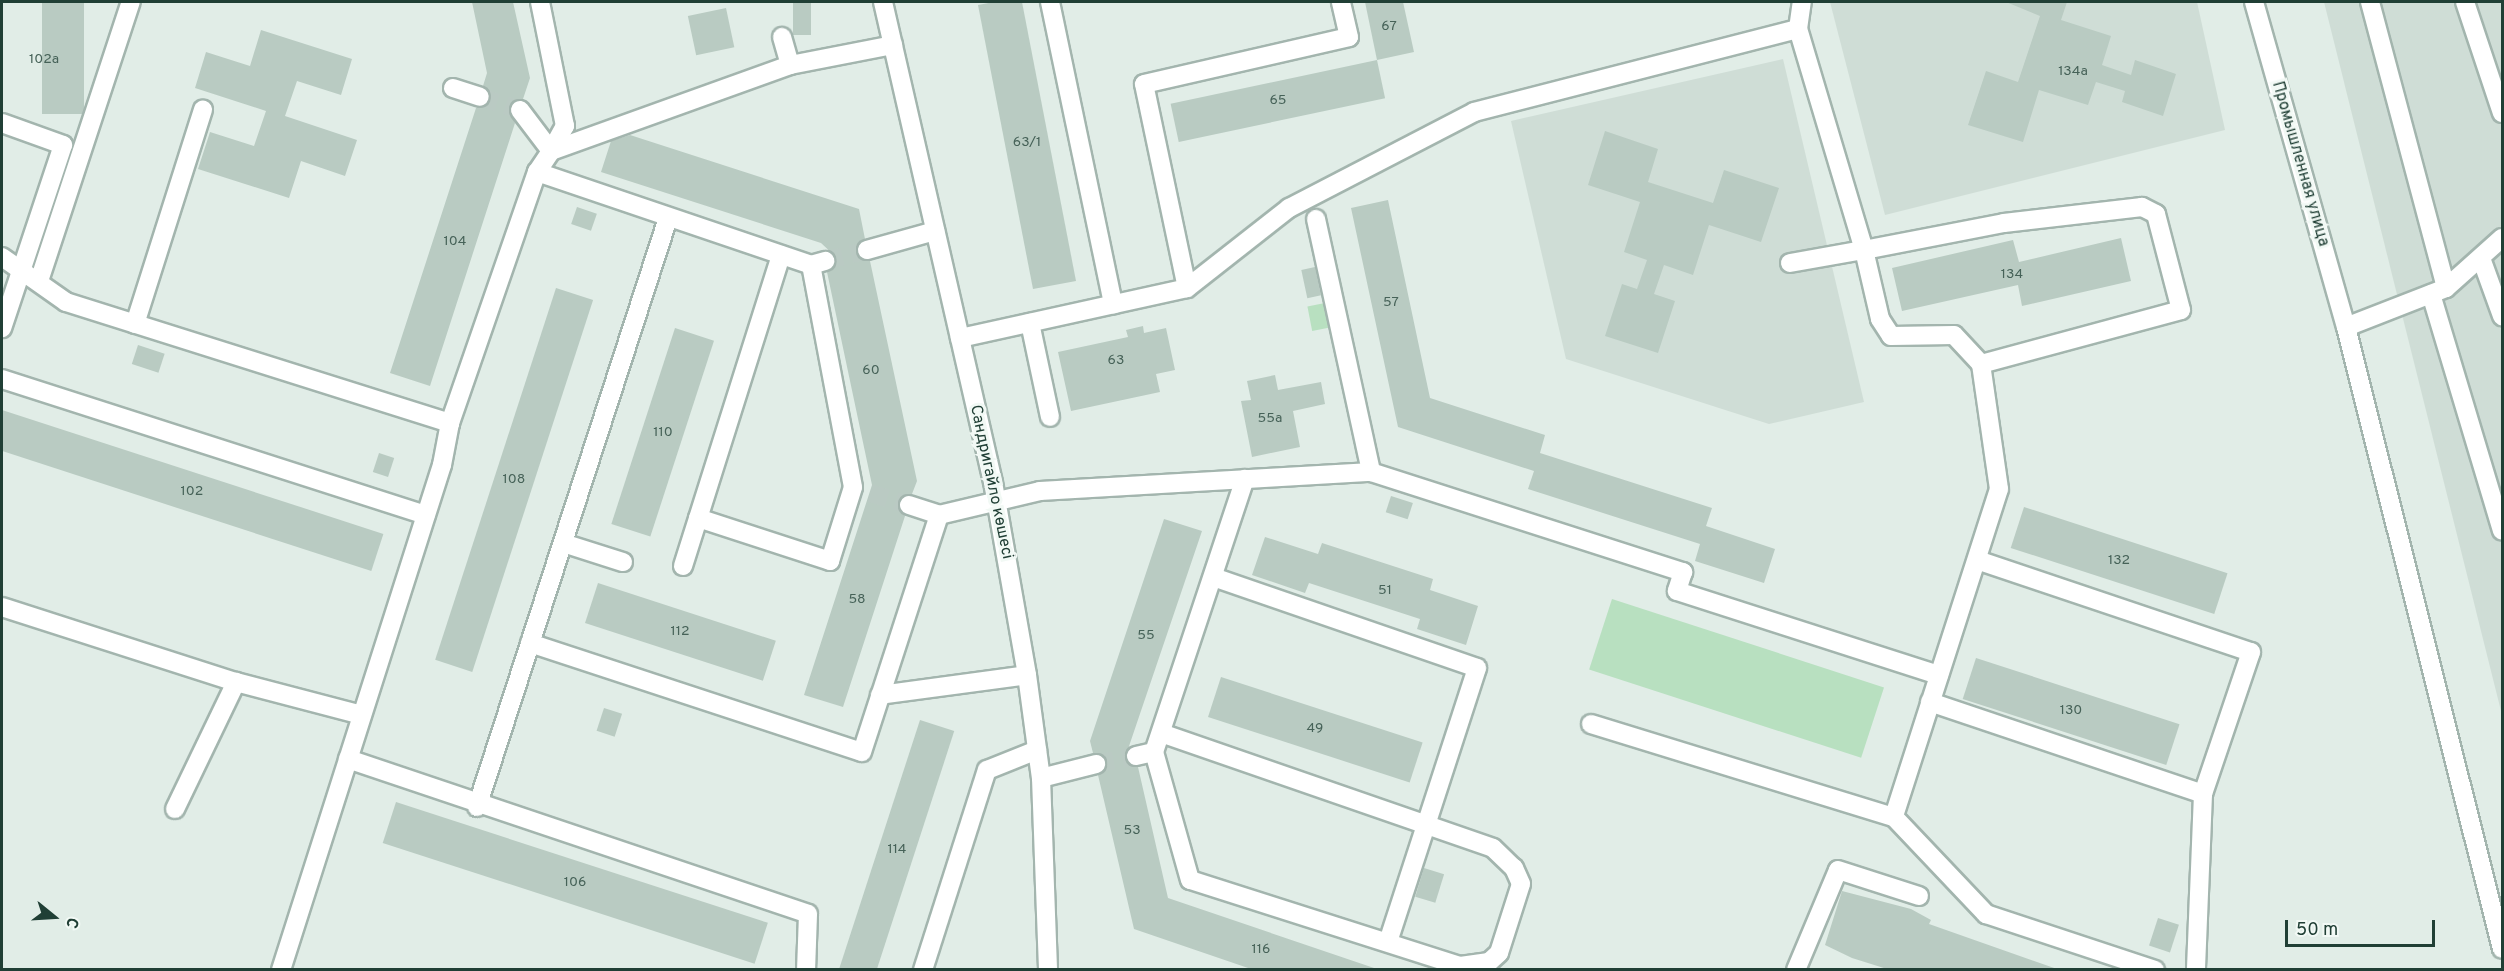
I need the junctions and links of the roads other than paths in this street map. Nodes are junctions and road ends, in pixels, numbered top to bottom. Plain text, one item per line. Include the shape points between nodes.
1 (131, 2) edge
2 (540, 2) edge
3 (883, 2) edge
4 (1050, 2) edge
5 (1341, 2) edge
6 (1802, 2) edge
7 (2254, 2) edge
8 (2370, 2) edge
9 (2465, 2) edge
10 (1798, 28) junction
11 (782, 37) dead end
12 (892, 45) junction
13 (790, 65) junction
14 (453, 88) dead end
15 (480, 97) tunnel mouth
16 (203, 109) dead end
17 (520, 110) tunnel mouth
18 (2502, 113) edge
19 (2, 123) edge
20 (551, 151) junction
21 (537, 172) junction
22 (668, 218) junction
23 (1316, 219) dead end
24 (935, 231) junction
25 (2502, 238) edge
26 (867, 250) tunnel mouth
27 (1864, 250) junction
28 (781, 255) junction
29 (2, 257) edge
30 (2481, 258) junction
31 (1790, 263) dead end
32 (22, 268) junction
33 (39, 281) junction
34 (1187, 288) junction
35 (2439, 291) junction
36 (1113, 304) junction
37 (2502, 316) edge
38 (1030, 323) junction
39 (135, 324) junction
40 (2346, 327) junction
41 (2, 328) edge
42 (960, 338) junction
43 (1981, 364) junction
44 (2, 379) edge
45 (1050, 417) dead end
46 (450, 423) junction
47 (1371, 472) junction
48 (1245, 479) junction
49 (997, 501) junction
50 (909, 505) tunnel mouth
51 (426, 515) junction
52 (939, 515) junction
53 (698, 518) junction
54 (2502, 531) edge
55 (562, 543) junction
56 (1977, 560) junction
57 (622, 562) dead end
58 (683, 566) dead end
59 (1213, 577) junction
60 (2, 607) edge
61 (530, 643) junction
62 (1028, 675) junction
63 (1939, 675) junction
64 (236, 682) junction
65 (880, 695) junction
66 (1930, 702) junction
67 (362, 715) junction
68 (1591, 724) dead end
69 (1161, 733) junction
70 (1037, 750) junction
71 (1154, 752) junction
72 (1136, 756) tunnel mouth
73 (348, 759) junction
74 (1096, 764) tunnel mouth
75 (1041, 778) junction
76 (2203, 794) junction
77 (477, 807) junction
78 (175, 809) dead end
79 (1894, 817) junction
80 (1427, 822) junction
81 (1919, 896) dead end
82 (1388, 942) junction
83 (2502, 949) edge
84 (281, 969) edge
85 (806, 969) edge
86 (923, 969) edge
87 (1048, 969) edge
88 (1796, 969) edge
89 (2155, 969) edge
90 (2196, 969) edge

1 - 33 street
2 - 20 street via 565,126
3 - 12 street, Сандригайло көшесі
4 - 36 street
5 - 34 street via 1349,37 1144,84
6 - 10 street
7 - 40 street, Промышленная улица
8 - 35 street
9 - 18 street
10 - 27 street
10 - 34 street via 1474,112 1289,208
11 - 13 street
12 - 13 street
12 - 24 street, Сандригайло көшесі
13 - 20 street
14 - 15 street
16 - 39 street
17 - 20 street
19 - 32 street via 63,145
20 - 21 street
21 - 22 street
21 - 46 street
22 - 28 street
22 - 55 street
23 - 47 street
24 - 26 street
24 - 42 street, Сандригайло көшесі
25 - 30 street
27 - 31 street
27 - 43 street via 1880,319 1891,336 1954,335
27 - 43 street via 2004,223 2142,207 2156,214 2181,310
28 - 53 street
28 - 53 street via 818,263 861,490 830,561
29 - 32 street
30 - 35 street
30 - 37 street
32 - 33 street
32 - 41 street
33 - 39 street via 66,302
34 - 36 street
35 - 40 street
35 - 54 street
36 - 38 street
38 - 42 street
38 - 45 street
39 - 46 street
40 - 83 street, Промышленная улица
42 - 49 street, Сандригайло көшесі
43 - 56 street via 2000,489
44 - 51 street
46 - 51 street
47 - 48 street
47 - 63 street via 1683,572 1677,591
48 - 49 street via 1040,492
48 - 59 street
49 - 52 street
49 - 62 street, Сандригайло көшесі
50 - 52 street
51 - 67 street
52 - 65 street
53 - 58 street
55 - 57 street
55 - 61 street
56 - 63 street
56 - 76 street via 2251,652
59 - 69 street
59 - 80 street via 1477,668
60 - 64 street
61 - 65 street via 862,752
61 - 77 street
62 - 65 street
62 - 70 street, Сандригайло көшесі
63 - 66 street
64 - 67 street
64 - 78 street
66 - 76 street
66 - 79 street
67 - 73 street
68 - 79 street
69 - 71 street
69 - 80 street
70 - 75 street, Сандригайло көшесі
70 - 86 street via 987,770
71 - 72 street
71 - 82 street via 1190,880
73 - 77 street
73 - 84 street
74 - 75 street
75 - 87 street, Сандригайло көшесі
76 - 90 street
77 - 85 street via 808,914
79 - 89 street via 1986,914
80 - 82 street
80 - 82 street via 1493,848 1514,868 1521,884 1499,953 1489,962 1460,966
81 - 88 street via 1838,870

